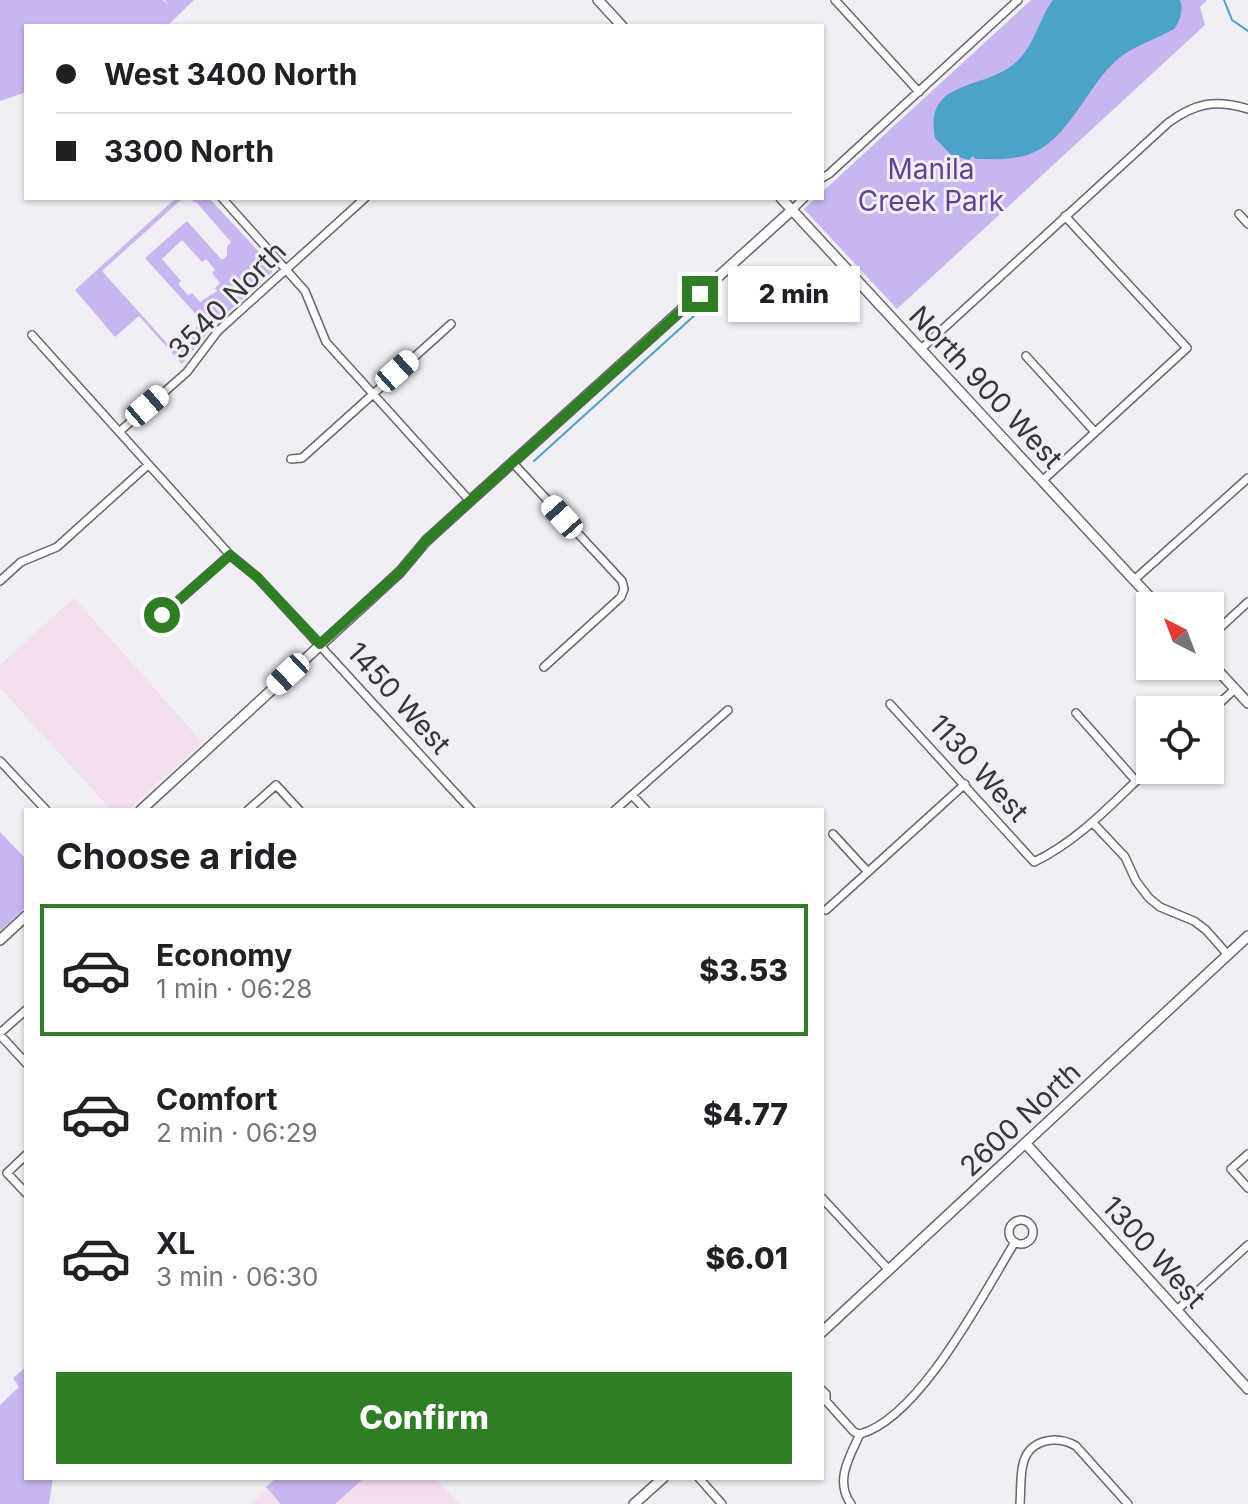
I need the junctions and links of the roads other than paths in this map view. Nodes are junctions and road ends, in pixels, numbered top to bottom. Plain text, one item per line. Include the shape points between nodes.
1 (598, 0) edge
2 (835, 0) edge
3 (1018, 0) edge
4 (620, 24) edge
5 (919, 92) junction
6 (1248, 109) edge
7 (826, 176) edge
8 (224, 200) edge
9 (363, 200) edge
10 (783, 200) edge
11 (802, 200) edge
12 (792, 210) junction
13 (1239, 214) dead end
14 (1065, 216) junction
15 (1248, 224) edge
16 (286, 270) junction
17 (451, 324) dead end
18 (32, 335) dead end
19 (921, 349) junction
20 (1026, 356) dead end
21 (372, 394) junction
22 (1094, 431) junction
23 (119, 432) junction
24 (291, 459) dead end
25 (513, 463) junction
26 (148, 465) junction
27 (1248, 478) edge
28 (1042, 481) junction
29 (470, 501) junction
30 (230, 555) junction
31 (1134, 580) junction
32 (0, 581) edge
33 (1145, 592) edge
34 (1248, 602) edge
35 (162, 615) dead end
36 (1224, 624) edge
37 (320, 644) junction
38 (544, 667) dead end
39 (1224, 677) edge
40 (1235, 689) junction
41 (1224, 699) edge
42 (1248, 703) edge
43 (890, 704) dead end
44 (728, 710) dead end
45 (1076, 713) dead end
46 (0, 761) edge
47 (1136, 781) joint
48 (965, 784) junction
49 (632, 795) junction
50 (44, 808) edge
51 (143, 808) edge
52 (250, 808) edge
53 (297, 808) edge
54 (469, 808) edge
55 (617, 808) edge
56 (644, 808) edge
57 (1093, 823) junction
58 (833, 834) dead end
59 (867, 871) junction
60 (826, 910) dead end
61 (24, 918) edge
62 (1248, 936) edge
63 (0, 940) edge
64 (1228, 955) junction
65 (24, 1012) edge
66 (0, 1034) edge
67 (24, 1061) edge
68 (1026, 1144) junction
69 (1248, 1154) edge
70 (24, 1157) edge
71 (1248, 1188) edge
72 (24, 1191) edge
73 (824, 1200) edge
74 (1015, 1242) dead end
75 (1248, 1245) edge
76 (889, 1270) junction
77 (1177, 1310) junction
78 (824, 1330) edge
79 (1248, 1389) edge
80 (824, 1400) edge
81 (860, 1434) junction
82 (661, 1480) edge
83 (701, 1480) edge
84 (634, 1504) edge
85 (722, 1504) edge
86 (851, 1504) edge
87 (1020, 1504) edge
88 (1128, 1504) edge

1 - 4 street
2 - 5 street
3 - 5 street
5 - 7 street
6 - 14 street via 1210,103 1188,108
8 - 16 street
9 - 16 street, 3540 North
10 - 12 street, North 900 West
11 - 12 street
12 - 19 street, North 900 West
12 - 25 street
13 - 15 street
14 - 19 street
14 - 22 street via 1187,348
16 - 21 street via 305,291 326,342
16 - 23 street, 3540 North via 218,331 187,372
17 - 21 street
18 - 23 street, 1450 West
19 - 28 street, North 900 West
20 - 22 street
21 - 24 street via 302,458
21 - 29 street
22 - 28 street
23 - 26 street, 1450 West
25 - 29 street
25 - 38 street via 624,589
26 - 30 street, 1450 West
26 - 32 street via 57,547 21,562
27 - 31 street
28 - 31 street, North 900 West
29 - 37 street
30 - 35 street
30 - 37 street, 1450 West
31 - 33 street, North 900 West
34 - 36 street
37 - 51 street
37 - 54 street, 1450 West
39 - 40 street
40 - 41 street
40 - 42 street
43 - 48 street, 1130 West
44 - 49 street
45 - 47 street
46 - 50 street
47 - 57 street
48 - 57 street, 1130 West via 1034,862
48 - 59 street
49 - 55 street
49 - 56 street
52 - 53 street via 276,785
57 - 64 street via 1125,857 1149,898 1194,921
58 - 59 street
59 - 60 street
61 - 63 street
62 - 64 street, 2600 North
64 - 68 street, 2600 North
65 - 66 street
66 - 67 street
68 - 76 street, 2600 North
68 - 77 street, 1300 West
69 - 71 street via 1231,1169
70 - 72 street via 7,1173
73 - 76 street
74 - 81 street via 917,1392 881,1426
75 - 77 street
76 - 78 street, 2600 North
77 - 79 street, 1300 West
80 - 81 street
81 - 86 street via 842,1483
82 - 84 street
83 - 85 street
87 - 88 street via 1023,1462 1032,1447 1065,1440

